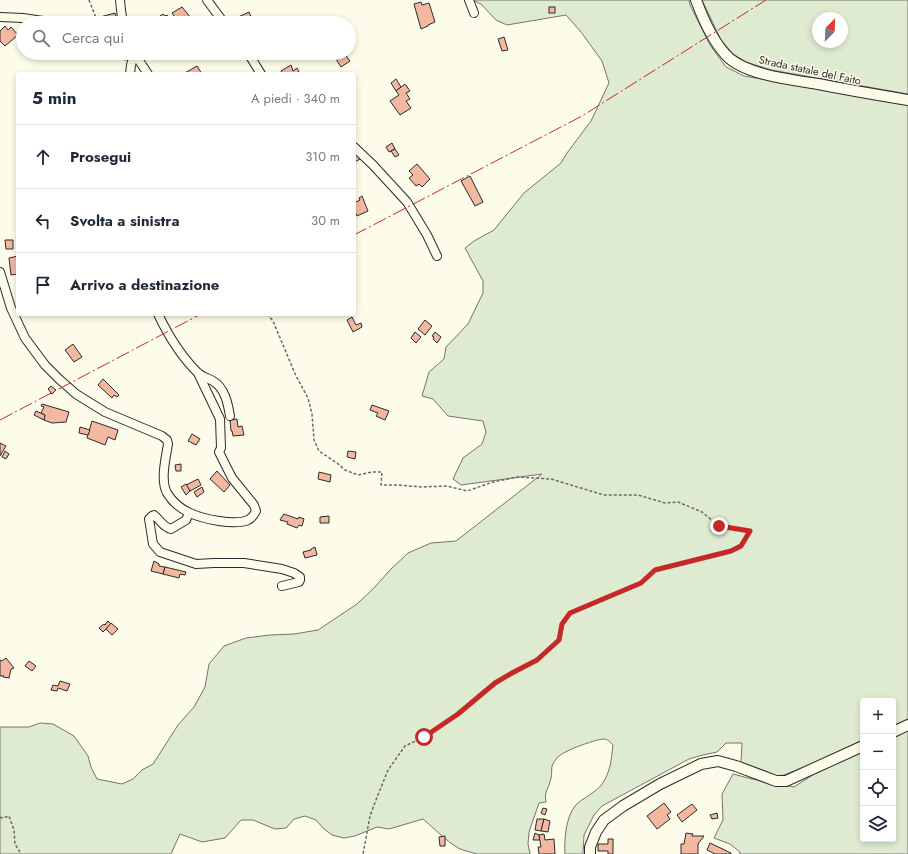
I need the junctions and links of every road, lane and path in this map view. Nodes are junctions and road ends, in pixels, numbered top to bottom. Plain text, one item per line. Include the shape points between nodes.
1 (89, 0) edge
2 (120, 0) edge
3 (206, 0) edge
4 (469, 0) edge
5 (696, 0) edge
6 (474, 13) dead end
7 (95, 16) edge
8 (122, 16) edge
9 (219, 16) edge
10 (0, 17) edge
11 (16, 18) edge
12 (132, 60) edge
13 (138, 60) edge
14 (252, 60) edge
15 (130, 72) edge
16 (147, 72) edge
17 (260, 72) edge
18 (908, 100) edge
19 (356, 149) edge
20 (437, 256) dead end
21 (0, 272) edge
22 (159, 316) edge
23 (269, 316) edge
24 (198, 373) junction
25 (230, 416) dead end
26 (189, 513) junction
27 (282, 586) dead end
28 (908, 725) edge
29 (896, 731) edge
30 (860, 747) edge
31 (0, 817) edge
32 (21, 854) edge
33 (363, 854) edge
34 (590, 854) edge

1 - 7 path
2 - 8 street
3 - 9 street
4 - 6 street
5 - 18 street, Strada statale del Faito via 716,43 729,58 743,67 770,76
10 - 11 street
12 - 15 street
13 - 16 street
14 - 17 street
19 - 20 street via 407,202
21 - 26 street via 24,338 58,379 104,412 167,440 163,480 166,492
22 - 24 street via 176,347
23 - 33 path via 308,398 314,440 319,451 345,470 358,475 382,472 381,485 446,486 467,491 518,477 551,479 604,495 638,495 665,503 678,502 702,512 719,526 750,531 741,546 731,551 655,570 641,583 570,613 562,624 559,640 537,660 495,683 452,718 406,746 388,770 374,805
24 - 25 street via 213,381 223,391
24 - 26 street via 220,419 219,452 232,478 256,511 247,521 232,522 211,520
26 - 27 street via 186,520 171,529 167,529 154,515 149,519 153,544 160,552 196,564 244,563 282,569 300,577 299,582
28 - 29 street
30 - 34 street via 786,781 776,781 718,761 701,764 660,784 604,820 596,832
31 - 32 path via 9,816 15,844

